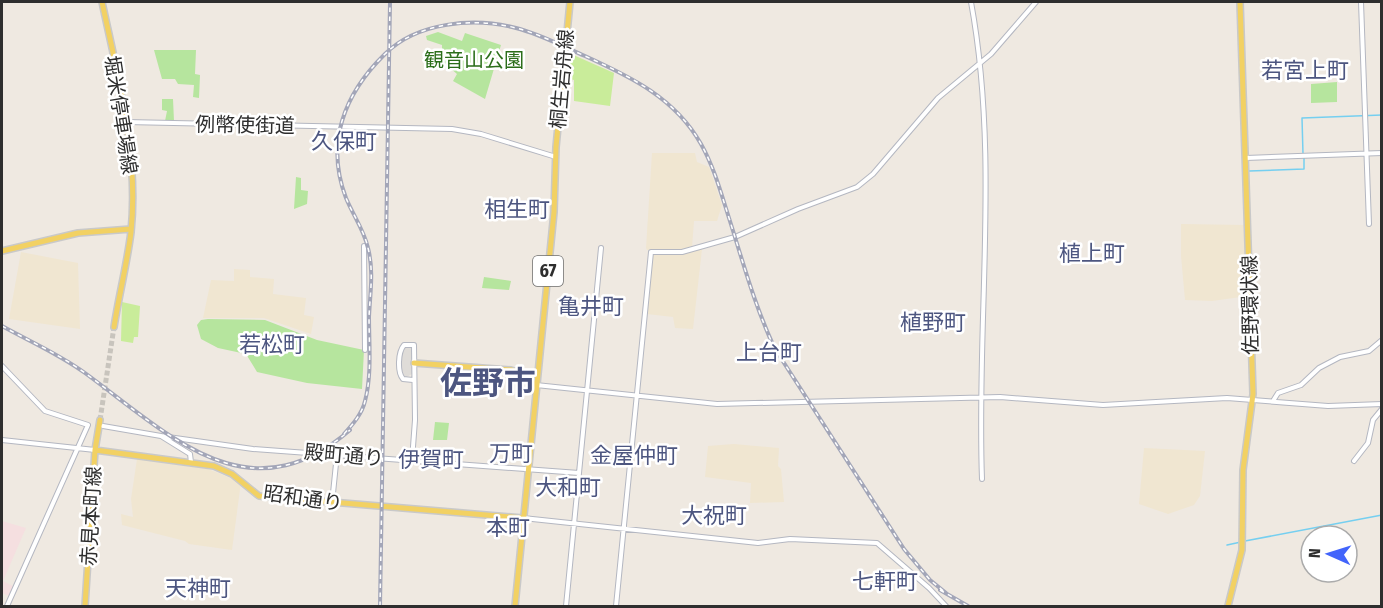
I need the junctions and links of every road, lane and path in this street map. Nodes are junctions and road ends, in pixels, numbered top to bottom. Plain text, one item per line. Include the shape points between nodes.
1 (102, 2) edge
2 (570, 2) edge
3 (972, 2) edge
4 (1036, 2) edge
5 (1240, 2) edge
6 (1361, 2) edge
7 (982, 63) junction
8 (126, 123) junction
9 (1366, 153) junction
10 (1382, 153) edge
11 (557, 157) junction
12 (1246, 158) junction
13 (1369, 224) dead end
14 (131, 229) junction
15 (364, 246) dead end
16 (601, 248) dead end
17 (2, 251) edge
18 (114, 327) tunnel mouth
19 (1382, 340) edge
20 (365, 350) dead end
21 (414, 363) junction
22 (2, 367) edge
23 (2, 374) edge
24 (413, 380) junction
25 (536, 385) junction
26 (587, 390) junction
27 (638, 395) junction
28 (981, 397) junction
29 (1253, 400) junction
30 (1273, 402) junction
31 (1382, 407) edge
32 (101, 423) joint
33 (161, 436) junction
34 (2, 440) edge
35 (78, 448) junction
36 (95, 450) junction
37 (338, 454) junction
38 (412, 460) junction
39 (1354, 461) dead end
40 (191, 462) junction
41 (528, 470) junction
42 (579, 473) junction
43 (982, 479) dead end
44 (333, 503) junction
45 (523, 518) junction
46 (574, 523) junction
47 (624, 529) junction
48 (7, 606) edge
49 (85, 606) edge
50 (515, 606) edge
51 (566, 606) edge
52 (616, 606) edge
53 (946, 606) edge
54 (1228, 606) edge

1 - 8 main road, 堀米停車場線
2 - 11 main road, 桐生岩舟線 / 67
3 - 7 street
4 - 7 street
5 - 12 main road, 佐野環状線
6 - 9 street
7 - 27 street via 938,98 873,174 857,187 735,237 682,252 651,252
7 - 28 street via 985,137
8 - 11 street, 例幣使街道 via 452,129
8 - 14 main road, 堀米停車場線
9 - 10 street
9 - 12 street
9 - 13 street
11 - 25 main road, 67
12 - 29 main road, 佐野環状線
14 - 17 main road via 84,232
14 - 18 main road, 堀米停車場線
15 - 20 street
16 - 26 street
19 - 30 street via 1369,351 1347,354 1319,368 1301,385 1278,393
21 - 24 street
21 - 24 street via 414,345 402,346 400,376
21 - 25 main road via 511,370
22 - 23 street
22 - 35 street via 45,411 88,425
24 - 38 street
25 - 26 street
25 - 41 main road, 67
26 - 27 street
26 - 42 street
27 - 28 street via 717,404
27 - 47 street
28 - 29 street via 1119,406
28 - 43 street
29 - 30 street
29 - 54 main road, 佐野環状線 via 1243,471 1242,550
30 - 31 street
31 - 39 street via 1373,420 1368,443
32 - 33 street
32 - 36 main road
33 - 37 street, 殿町通り via 236,448
33 - 40 street via 190,454
34 - 35 street
35 - 36 street
35 - 48 street
36 - 40 main road, 赤見本町線
36 - 49 main road, 赤見本町線
37 - 38 street, 殿町通り
37 - 44 street
38 - 41 street, 殿町通り
40 - 44 main road, 昭和通り via 227,471 259,496
41 - 42 street, 殿町通り
41 - 45 main road, 67
42 - 46 street
44 - 45 main road, 昭和通り
45 - 46 street
45 - 50 main road, 67
46 - 47 street
46 - 51 street
47 - 52 street
47 - 53 street via 758,543 792,539 877,543

